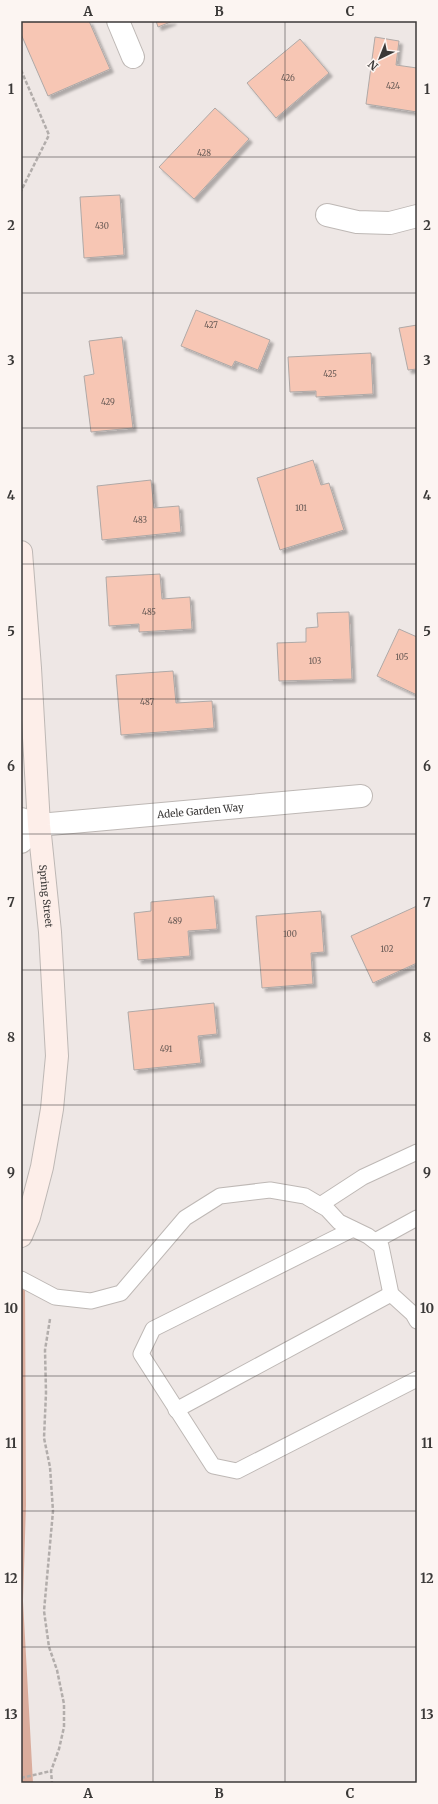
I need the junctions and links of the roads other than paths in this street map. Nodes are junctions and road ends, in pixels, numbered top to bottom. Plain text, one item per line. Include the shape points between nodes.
1 (118, 21) edge
2 (134, 57) dead end
3 (327, 215) dead end
4 (417, 216) edge
5 (21, 552) edge
6 (361, 796) dead end
7 (30, 822) edge
8 (21, 842) edge
9 (417, 1152) edge
10 (320, 1205) junction
11 (417, 1218) edge
12 (353, 1229) junction
13 (21, 1236) edge
14 (375, 1241) junction
15 (21, 1279) edge
16 (391, 1294) junction
17 (417, 1321) edge
18 (417, 1379) edge
19 (176, 1410) junction

1 - 2 street
3 - 4 street via 357,222 390,223
5 - 7 main road, Spring Street via 30,668
6 - 7 street, Adele Garden Way
7 - 8 street
7 - 13 main road, Spring Street via 50,932 57,1056 52,1109 42,1167 29,1217
9 - 10 lane via 363,1176
10 - 12 lane via 339,1222
10 - 15 lane via 305,1196 270,1190 220,1196 185,1218 121,1293 91,1301 55,1297
11 - 14 lane
12 - 14 lane
12 - 19 lane via 153,1329 141,1354
14 - 16 lane via 382,1246
16 - 17 lane
16 - 19 lane
18 - 19 lane via 237,1471 213,1466

